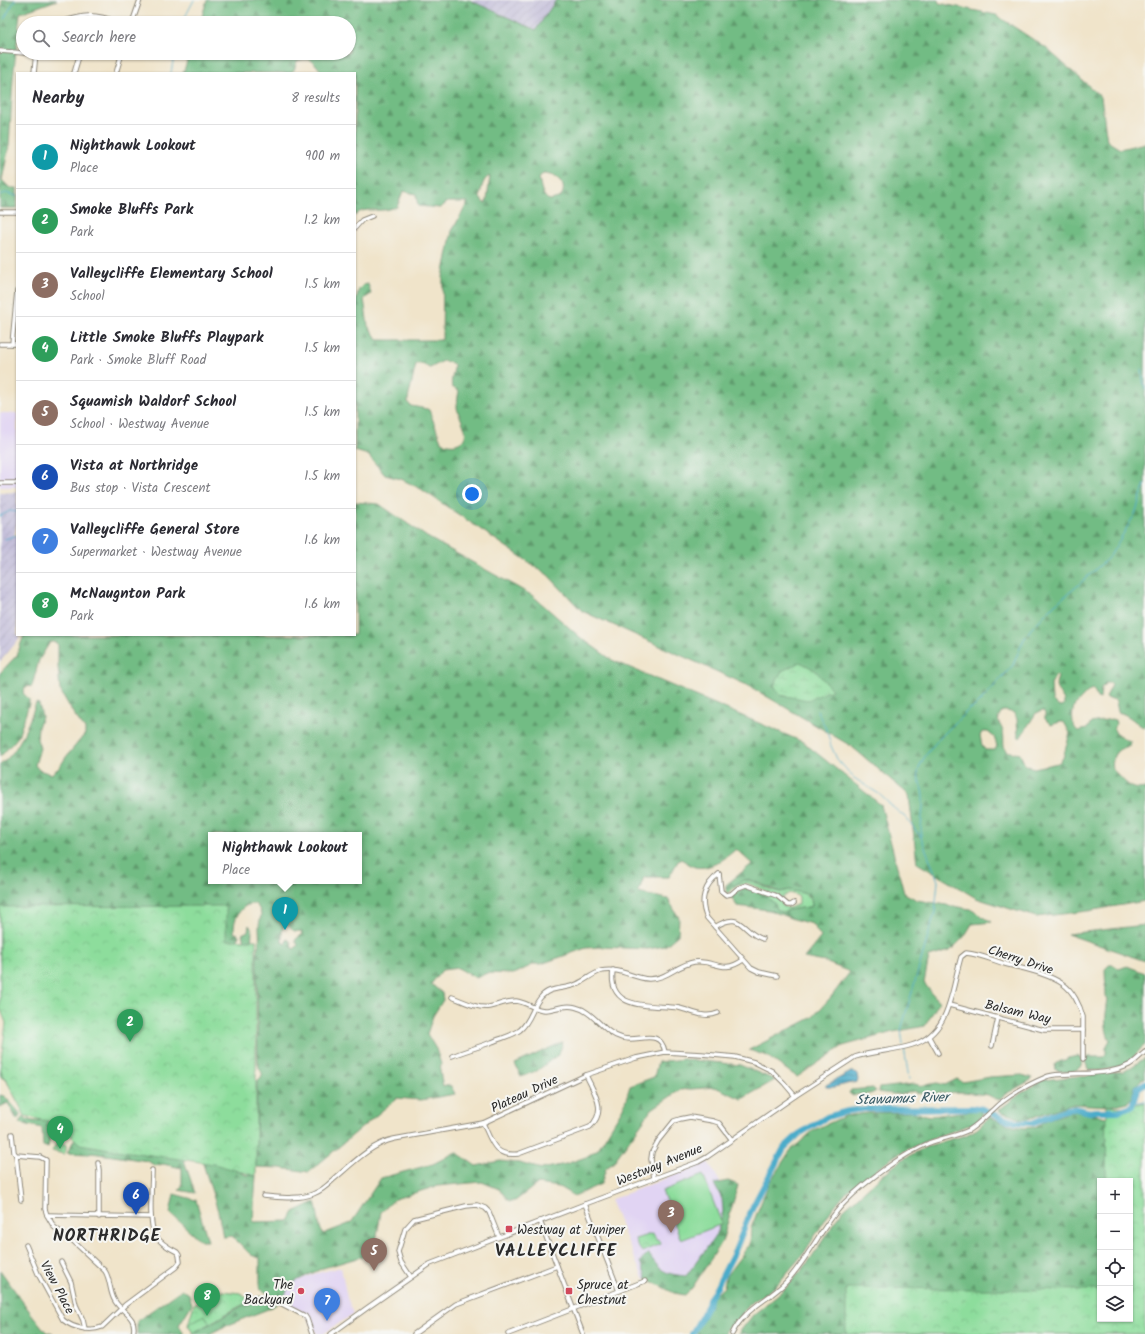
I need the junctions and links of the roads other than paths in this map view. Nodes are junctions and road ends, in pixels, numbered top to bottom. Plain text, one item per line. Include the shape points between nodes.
1 (140, 0) edge
2 (134, 16) edge
3 (0, 51) edge
4 (16, 52) edge
5 (35, 60) edge
6 (78, 60) edge
7 (120, 60) edge
8 (34, 72) edge
9 (74, 72) edge
10 (116, 72) edge
11 (0, 212) edge
12 (16, 212) edge
13 (372, 216) dead end
14 (356, 227) edge
15 (16, 302) edge
16 (0, 344) edge
17 (12, 344) junction
18 (16, 344) edge
19 (0, 483) edge
20 (16, 483) edge
21 (794, 903) dead end
22 (715, 927) junction
23 (763, 939) dead end
24 (963, 954) joint
25 (743, 960) junction
26 (613, 970) junction
27 (777, 976) dead end
28 (452, 997) dead end
29 (949, 1005) junction
30 (535, 1007) junction
31 (718, 1013) dead end
32 (998, 1018) junction
33 (1083, 1030) junction
34 (929, 1037) junction
35 (992, 1046) dead end
36 (665, 1052) junction
37 (1145, 1052) edge
38 (938, 1053) dead end
39 (452, 1056) dead end
40 (1083, 1059) dead end
41 (586, 1074) junction
42 (795, 1096) junction
43 (483, 1123) junction
44 (12, 1134) dead end
45 (732, 1140) junction
46 (16, 1155) junction
47 (98, 1164) dead end
48 (152, 1170) dead end
49 (654, 1178) junction
50 (263, 1196) dead end
51 (21, 1200) dead end
52 (585, 1204) junction
53 (47, 1215) junction
54 (99, 1217) junction
55 (152, 1217) junction
56 (540, 1221) junction
57 (499, 1237) junction
58 (26, 1245) dead end
59 (61, 1262) dead end
60 (557, 1266) junction
61 (410, 1277) junction
62 (645, 1281) dead end
63 (619, 1291) junction
64 (280, 1303) dead end
65 (122, 1308) junction
66 (574, 1309) junction
67 (85, 1329) junction
68 (133, 1334) edge
69 (312, 1334) edge
70 (331, 1334) edge
71 (414, 1334) edge
72 (508, 1334) edge
73 (583, 1334) edge
74 (732, 1334) edge

1 - 2 street
3 - 4 street
5 - 8 street
6 - 9 street
7 - 10 street
11 - 12 street
13 - 14 street via 362,220
15 - 17 street
16 - 17 street
17 - 18 street
19 - 20 street
21 - 22 street via 788,905 777,896 746,885 726,895 721,891 719,874 703,895 703,910
22 - 23 street via 725,921 734,920
22 - 25 street
24 - 29 street, Westway Avenue
24 - 33 street, Cherry Drive via 1035,973 1063,984 1075,997 1082,1011
25 - 26 street via 736,965 725,967 700,962 688,964 654,979
25 - 27 street via 759,972
26 - 30 street via 593,974 571,987 546,992
26 - 31 street via 615,990 621,998 630,1003 677,1008 703,1015
28 - 30 street via 480,1007 514,1001
29 - 32 street, Balsam Way
29 - 34 street, Westway Avenue via 942,1023
30 - 36 street via 544,1010 564,1006 578,1008 589,1014 614,1036 630,1040 654,1038 663,1045
30 - 39 street via 527,1022 515,1033
32 - 33 street, Balsam Way via 1044,1030
32 - 35 street
33 - 40 street, Cherry Drive
34 - 38 street
34 - 42 street, Westway Avenue via 912,1045 855,1057
36 - 41 street, Plateau Drive
36 - 42 street, Plateau Drive via 710,1054 754,1062 772,1071
37 - 74 street via 1119,1069 1047,1076 1021,1089 965,1132 928,1144 901,1158 853,1195 834,1215 786,1283 751,1309
41 - 43 street, Plateau Drive
41 - 43 street via 599,1108 596,1121 590,1127 510,1155 503,1154 494,1147
42 - 45 street, Westway Avenue
43 - 50 street, Plateau Drive via 389,1140 370,1150 317,1192 298,1198
44 - 46 street
45 - 49 street, Westway Avenue via 698,1162
45 - 49 street via 719,1123 713,1121 690,1117 674,1121 652,1152
46 - 51 street
46 - 53 street via 40,1156 45,1159
47 - 54 street
48 - 55 street
49 - 52 street, Westway Avenue
52 - 56 street, Westway Avenue
52 - 63 street
53 - 54 street
53 - 65 street via 54,1227 73,1240 105,1271 114,1299
54 - 55 street
55 - 65 street via 155,1235 177,1252 180,1262 164,1278
56 - 57 street, Westway Avenue
56 - 60 street
57 - 61 street, Westway Avenue via 435,1262
57 - 61 street via 489,1212 477,1205 414,1219 405,1229 398,1252
58 - 67 street, View Place via 39,1276 62,1318 69,1324
59 - 67 street via 71,1282
60 - 66 street
60 - 71 street via 456,1304
61 - 70 street, Westway Avenue
62 - 63 street
63 - 66 street
64 - 69 street via 305,1316
65 - 67 street via 102,1327
65 - 68 street via 130,1315 134,1324
66 - 72 street
66 - 73 street

